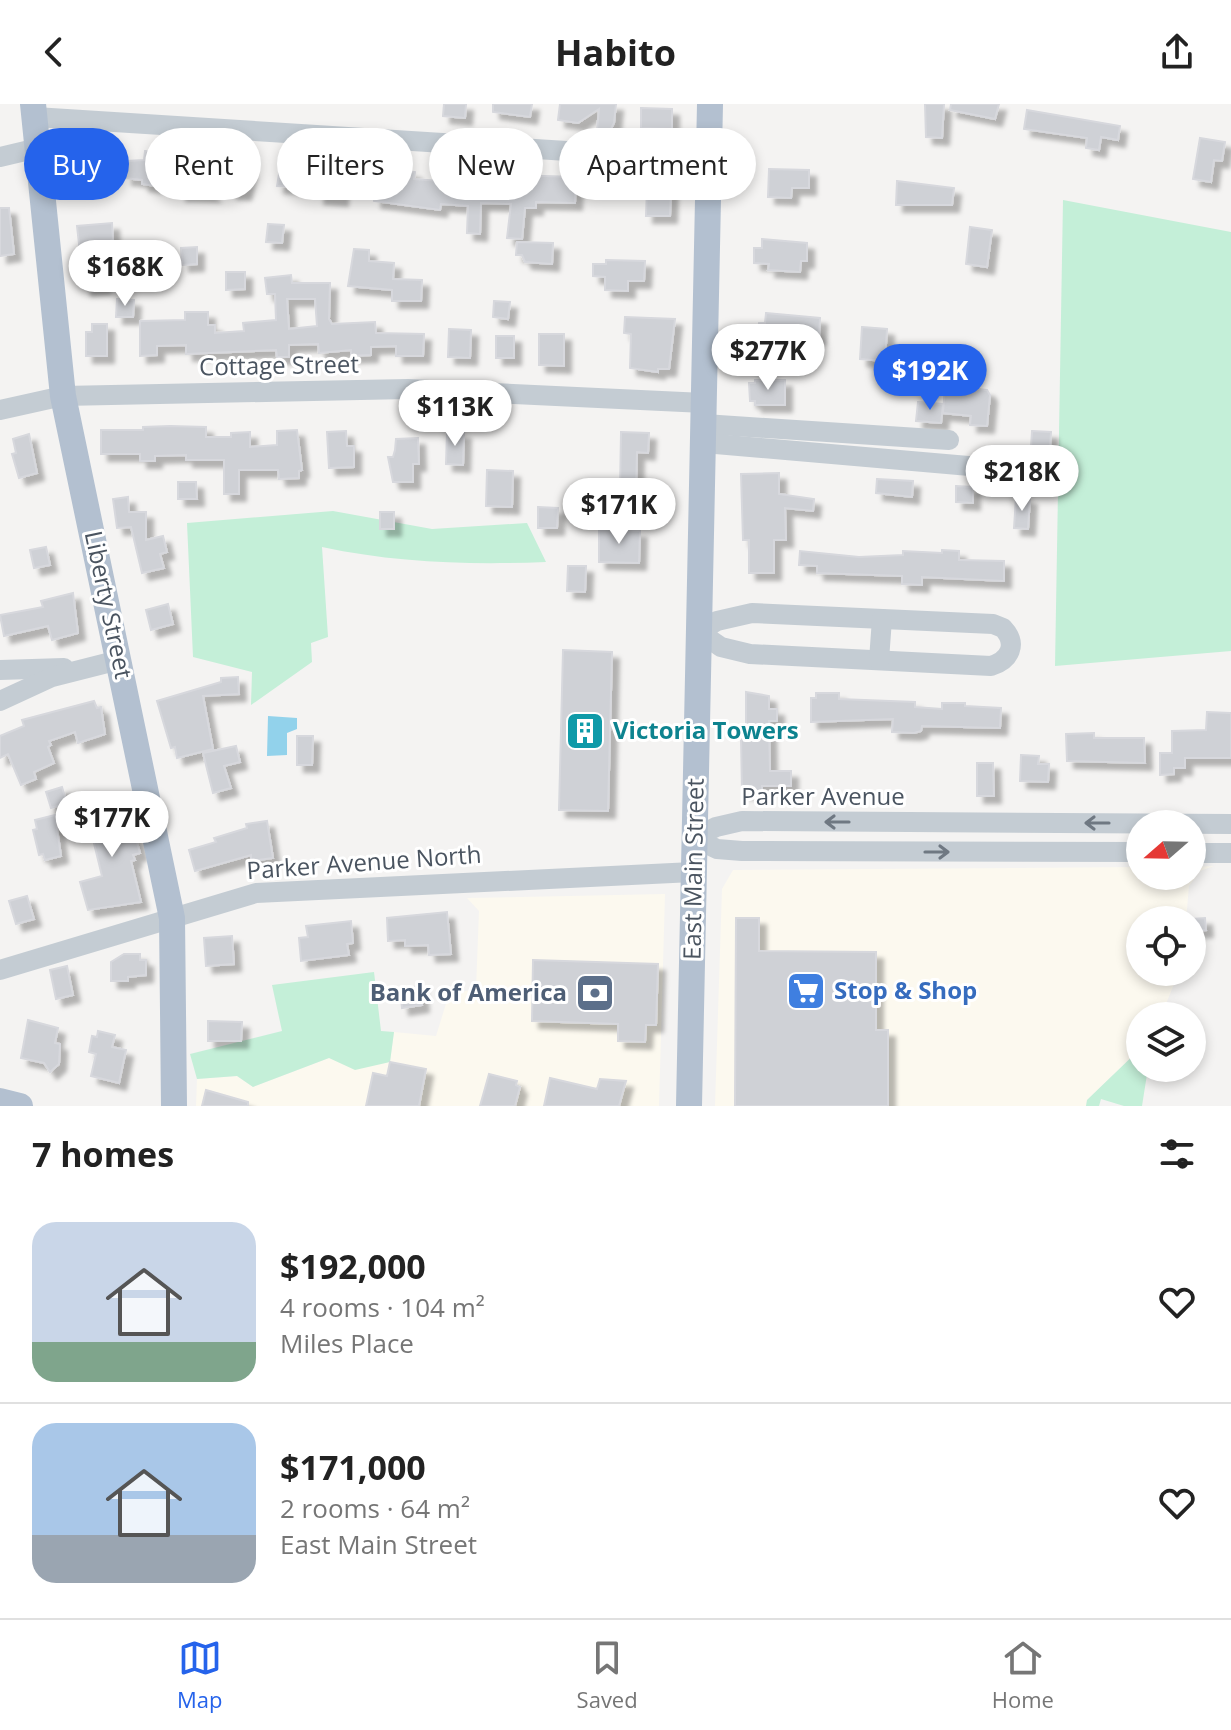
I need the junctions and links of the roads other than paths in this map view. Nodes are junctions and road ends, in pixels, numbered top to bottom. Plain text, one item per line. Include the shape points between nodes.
1 (710, 104) edge
2 (34, 110) edge
3 (710, 128) edge
4 (559, 149) edge
5 (24, 151) edge
6 (0, 157) edge
7 (43, 200) edge
8 (708, 200) edge
9 (63, 396) junction
10 (0, 410) edge
11 (704, 423) junction
12 (896, 436) junction
13 (949, 440) dead end
14 (896, 460) junction
15 (1050, 473) dead end
16 (882, 619) junction
17 (699, 632) junction
18 (119, 660) junction
19 (879, 660) junction
20 (80, 668) junction
21 (0, 670) edge
22 (0, 701) edge
23 (1126, 824) edge
24 (1206, 824) edge
25 (1231, 824) edge
26 (694, 838) junction
27 (1126, 852) edge
28 (1206, 853) edge
29 (1231, 853) edge
30 (693, 872) junction
31 (172, 918) junction
32 (0, 970) edge
33 (0, 1101) edge
34 (20, 1106) edge
35 (174, 1106) edge
36 (689, 1106) edge

1 - 3 main road, East Main Street
2 - 4 street
5 - 6 street
7 - 9 main road, Liberty Street
8 - 11 main road, East Main Street
9 - 10 street, Cottage Street
9 - 11 street, Cottage Street via 408,389
9 - 18 main road, Liberty Street
11 - 12 street
11 - 14 street
11 - 17 main road, East Main Street
12 - 13 street
12 - 14 street
14 - 15 street
16 - 17 street via 752,613 717,621
16 - 19 street
16 - 19 street via 993,624 1003,628 1011,644 1009,655 991,666
17 - 19 street via 742,653
17 - 26 main road, East Main Street
18 - 20 street
18 - 31 main road, Liberty Street
20 - 21 street
20 - 22 street
23 -> 26 street, Parker Avenue via 742,821
24 - 25 street, Parker Avenue
26 -> 27 street via 717,849 742,851
26 - 30 main road, East Main Street
28 - 29 street
30 - 31 street, Parker Avenue North via 289,890 226,900
30 - 36 main road, East Main Street
31 - 32 street, Parker Avenue North
31 - 35 main road, Liberty Street
33 - 34 main road

